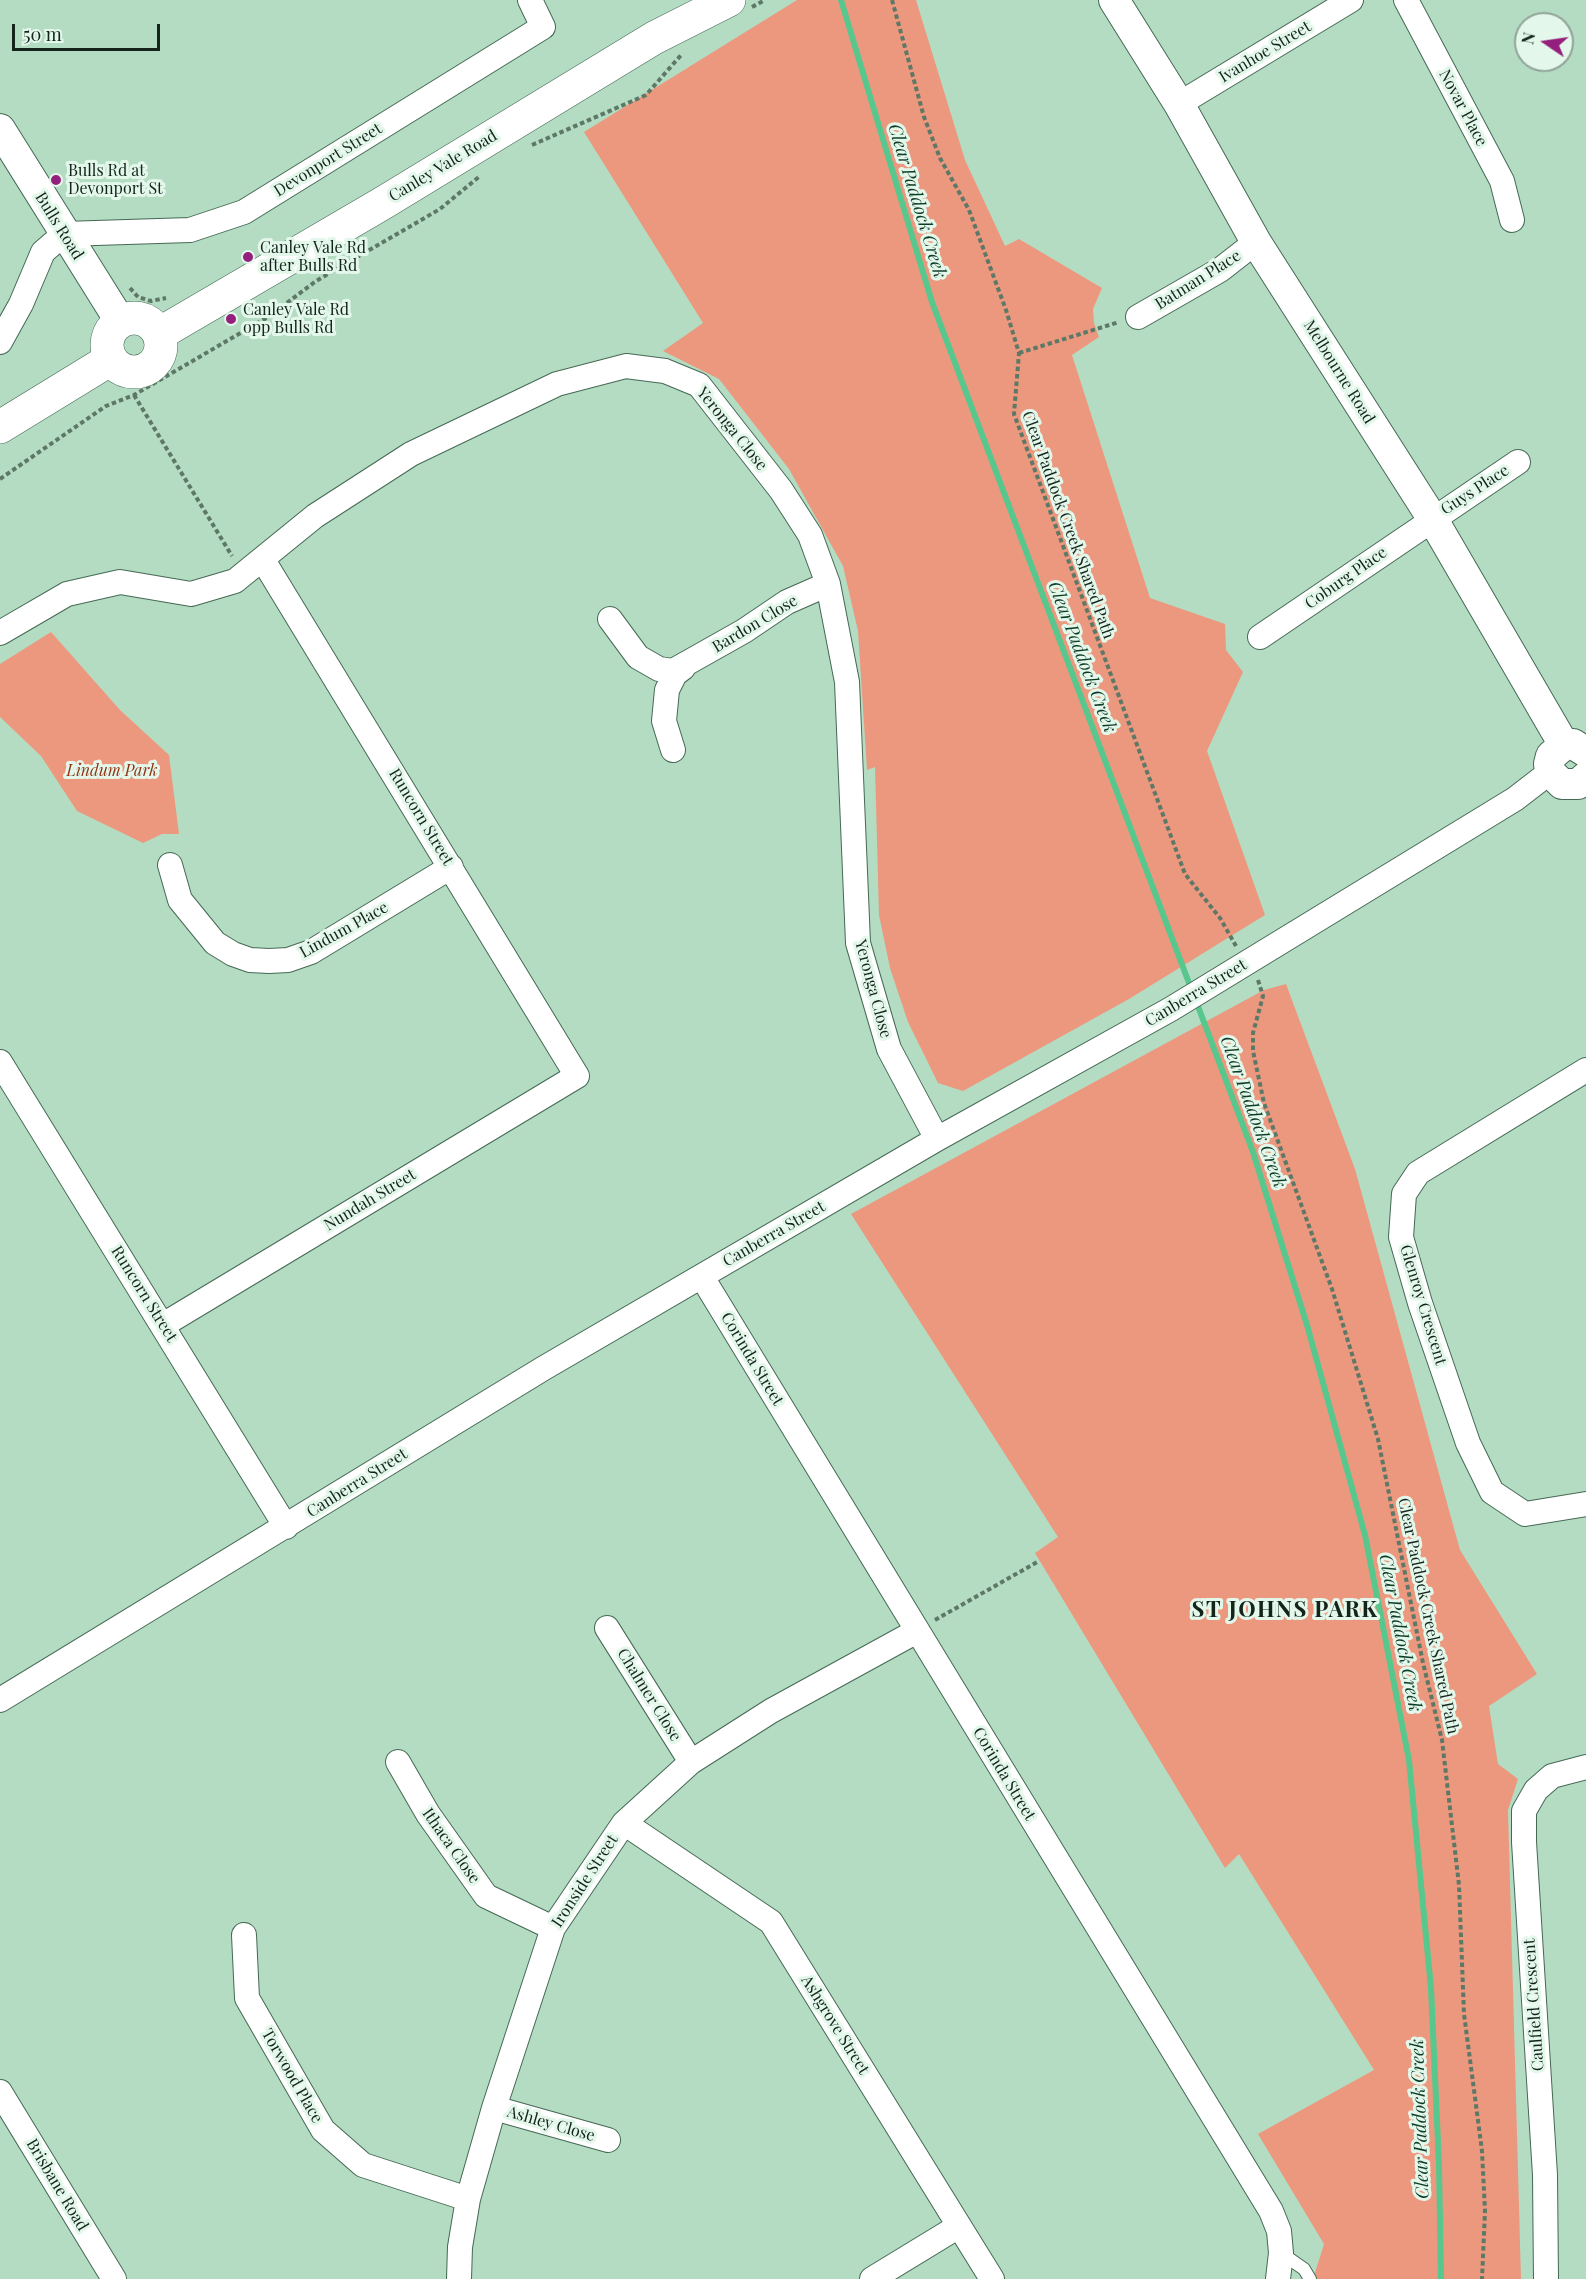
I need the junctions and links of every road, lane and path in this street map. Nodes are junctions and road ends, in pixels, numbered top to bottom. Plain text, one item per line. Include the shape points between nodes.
1 (530, 0) edge
2 (765, 0) edge
3 (892, 0) edge
4 (1114, 0) edge
5 (1351, 0) edge
6 (1406, 0) edge
7 (737, 6) edge
8 (688, 48) dead end
9 (1179, 104) junction
10 (0, 129) edge
11 (528, 147) dead end
12 (489, 169) dead end
13 (1512, 220) dead end
14 (64, 234) junction
15 (1257, 242) junction
16 (124, 278) dead end
17 (170, 297) dead end
18 (1138, 317) joint
19 (120, 321) junction
20 (159, 334) junction
21 (0, 342) edge
22 (1019, 353) junction
23 (111, 359) junction
24 (134, 395) junction
25 (0, 427) edge
26 (1518, 462) dead end
27 (0, 479) edge
28 (1432, 518) junction
29 (263, 560) junction
30 (225, 562) dead end
31 (828, 584) junction
32 (610, 619) dead end
33 (0, 633) edge
34 (1260, 637) dead end
35 (683, 668) junction
36 (673, 750) dead end
37 (1581, 767) edge
38 (1550, 772) joint
39 (170, 865) dead end
40 (451, 867) junction
41 (1233, 942) dead end
42 (1258, 980) dead end
43 (0, 1062) edge
44 (1586, 1071) edge
45 (577, 1076) joint
46 (938, 1139) junction
47 (702, 1277) junction
48 (163, 1325) junction
49 (1586, 1504) edge
50 (286, 1527) junction
51 (1039, 1561) dead end
52 (607, 1628) dead end
53 (916, 1631) junction
54 (0, 1700) edge
55 (398, 1762) dead end
56 (691, 1762) junction
57 (1586, 1767) edge
58 (624, 1823) junction
59 (553, 1928) junction
60 (244, 1935) dead end
61 (0, 2092) edge
62 (494, 2108) junction
63 (608, 2140) dead end
64 (468, 2199) junction
65 (959, 2226) junction
66 (1281, 2253) junction
67 (114, 2279) edge
68 (459, 2279) edge
69 (872, 2279) edge
70 (992, 2279) edge
71 (1278, 2279) edge
72 (1310, 2279) edge
73 (1482, 2279) edge
74 (1546, 2279) edge

1 - 14 street, Devonport Street via 543,27 244,212 190,230
2 - 7 path
3 - 22 path, Clear Paddock Creek Shared Path via 924,117 940,158 969,210
4 - 9 street, Melbourne Road
5 - 9 street, Ivanhoe Street
6 - 13 street, Novar Place via 1502,181
7 - 20 main road, Canley Vale Road via 654,38
8 - 11 path via 646,95
9 - 15 street, Melbourne Road
10 - 14 street, Bulls Road
12 - 24 path via 440,209
14 - 19 street, Bulls Road
14 - 21 street via 43,252
15 - 18 street, Batman Place via 1220,270
15 - 28 street, Melbourne Road
16 - 17 path via 138,297 151,302
18 - 22 path
19 - 20 main road via 142,319
19 - 23 main road via 108,338
20 - 23 main road via 159,354 146,369 127,370
22 - 41 path, Clear Paddock Creek Shared Path via 1014,414 1185,874 1220,918
23 - 25 main road
24 - 27 path via 106,406
24 - 30 path via 232,555
26 - 28 street, Guys Place
28 - 34 street, Coburg Place
28 - 37 street, Melbourne Road
29 - 31 street, Yeronga Close via 315,516 411,454 557,384 626,366 665,371 699,385 781,490 810,535
29 - 33 street, Yeronga Close via 235,581 191,594 120,582 67,594
29 - 40 street, Runcorn Street
31 - 35 street, Bardon Close via 787,602
31 - 46 street, Yeronga Close via 847,682 858,943 890,1049
32 - 35 street via 638,657 659,669
35 - 36 street, Bardon Close via 667,690 664,721
37 - 38 street via 1570,786
38 - 46 street, Canberra Street via 1515,799 1171,1009
39 - 40 street, Lindum Place via 180,900 215,943 250,960 269,961 288,960 311,952
40 - 45 street, Runcorn Street
42 - 73 path, Clear Paddock Creek Shared Path via 1263,996 1252,1033 1264,1103 1332,1289 1378,1439 1442,1740 1459,1886 1464,2014 1482,2151
43 - 48 street, Runcorn Street
44 - 49 street, Glenroy Crescent via 1418,1173 1404,1194 1401,1237 1468,1443 1492,1492 1525,1514
45 - 48 street, Nundah Street
46 - 47 street, Canberra Street
47 - 50 street, Canberra Street via 544,1368
47 - 53 street, Corinda Street
48 - 50 street, Runcorn Street
50 - 54 street, Canberra Street
51 - 53 path
52 - 56 street, Chalmer Close
53 - 56 street, Ironside Street via 771,1711
53 - 66 street, Corinda Street via 1271,2211 1279,2230
55 - 59 street, Ithaca Close via 428,1814 486,1896
56 - 58 street, Ironside Street
57 - 74 street, Caulfield Crescent via 1552,1776 1536,1790 1524,1811 1545,2175
58 - 59 street, Ironside Street
58 - 65 street, Ashgrove Street via 771,1922
59 - 62 street, Ironside Street
60 - 64 street, Torwood Place via 247,1998 323,2130 363,2165
61 - 67 street, Brisbane Road
62 - 63 street, Ashley Close
62 - 64 street, Ironside Street
64 - 68 street, Ironside Street
65 - 69 street
65 - 70 street, Ashgrove Street
66 - 71 street, Corinda Street
66 - 72 lane via 1304,2269

